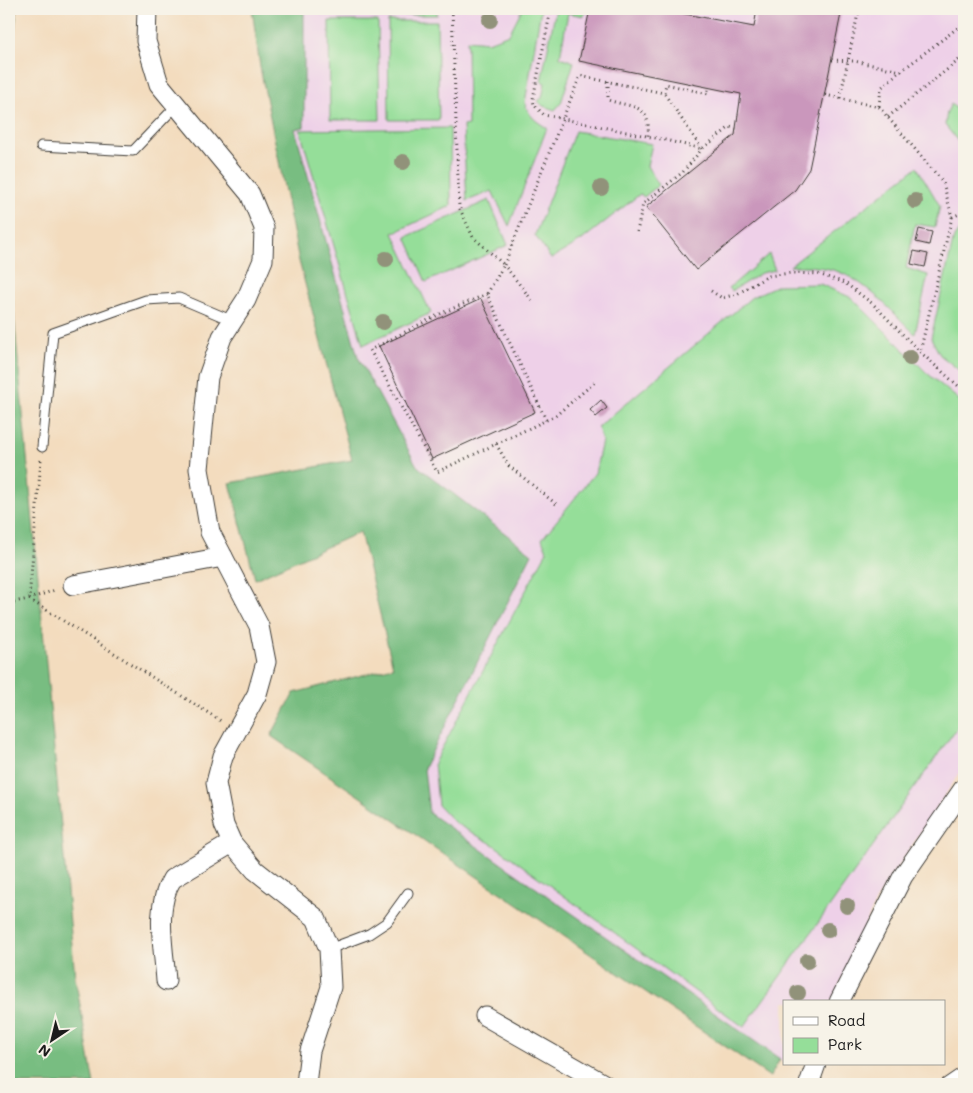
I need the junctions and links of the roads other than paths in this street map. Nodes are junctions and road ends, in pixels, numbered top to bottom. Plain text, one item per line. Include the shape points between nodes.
1 (147, 9) edge
2 (177, 105) junction
3 (41, 146) dead end
4 (233, 320) junction
5 (42, 447) road end
6 (223, 557) junction
7 (73, 585) road end
8 (964, 788) edge
9 (232, 843) junction
10 (408, 892) dead end
11 (329, 949) junction
12 (166, 981) dead end
13 (840, 1000) edge
14 (485, 1016) dead end
15 (815, 1066) edge
16 (964, 1071) edge
17 (595, 1082) edge
18 (306, 1084) edge
19 (809, 1084) edge
20 (945, 1084) edge

1 - 2 street via 146,41 159,84
2 - 3 lane via 133,151
2 - 4 street via 250,194 264,228 264,260
4 - 5 lane via 179,298 146,300 53,333
4 - 6 street via 222,337 208,377 199,469 210,532
6 - 7 street
6 - 9 street via 259,626 266,662 257,694 223,756 216,783 224,825
8 - 13 street via 903,876
9 - 11 street via 255,870 316,918
9 - 12 street via 172,879 166,888 162,913
10 - 11 lane via 387,922 368,934
11 - 18 street via 331,987 310,1051
14 - 17 street
15 - 19 street
16 - 20 lane

